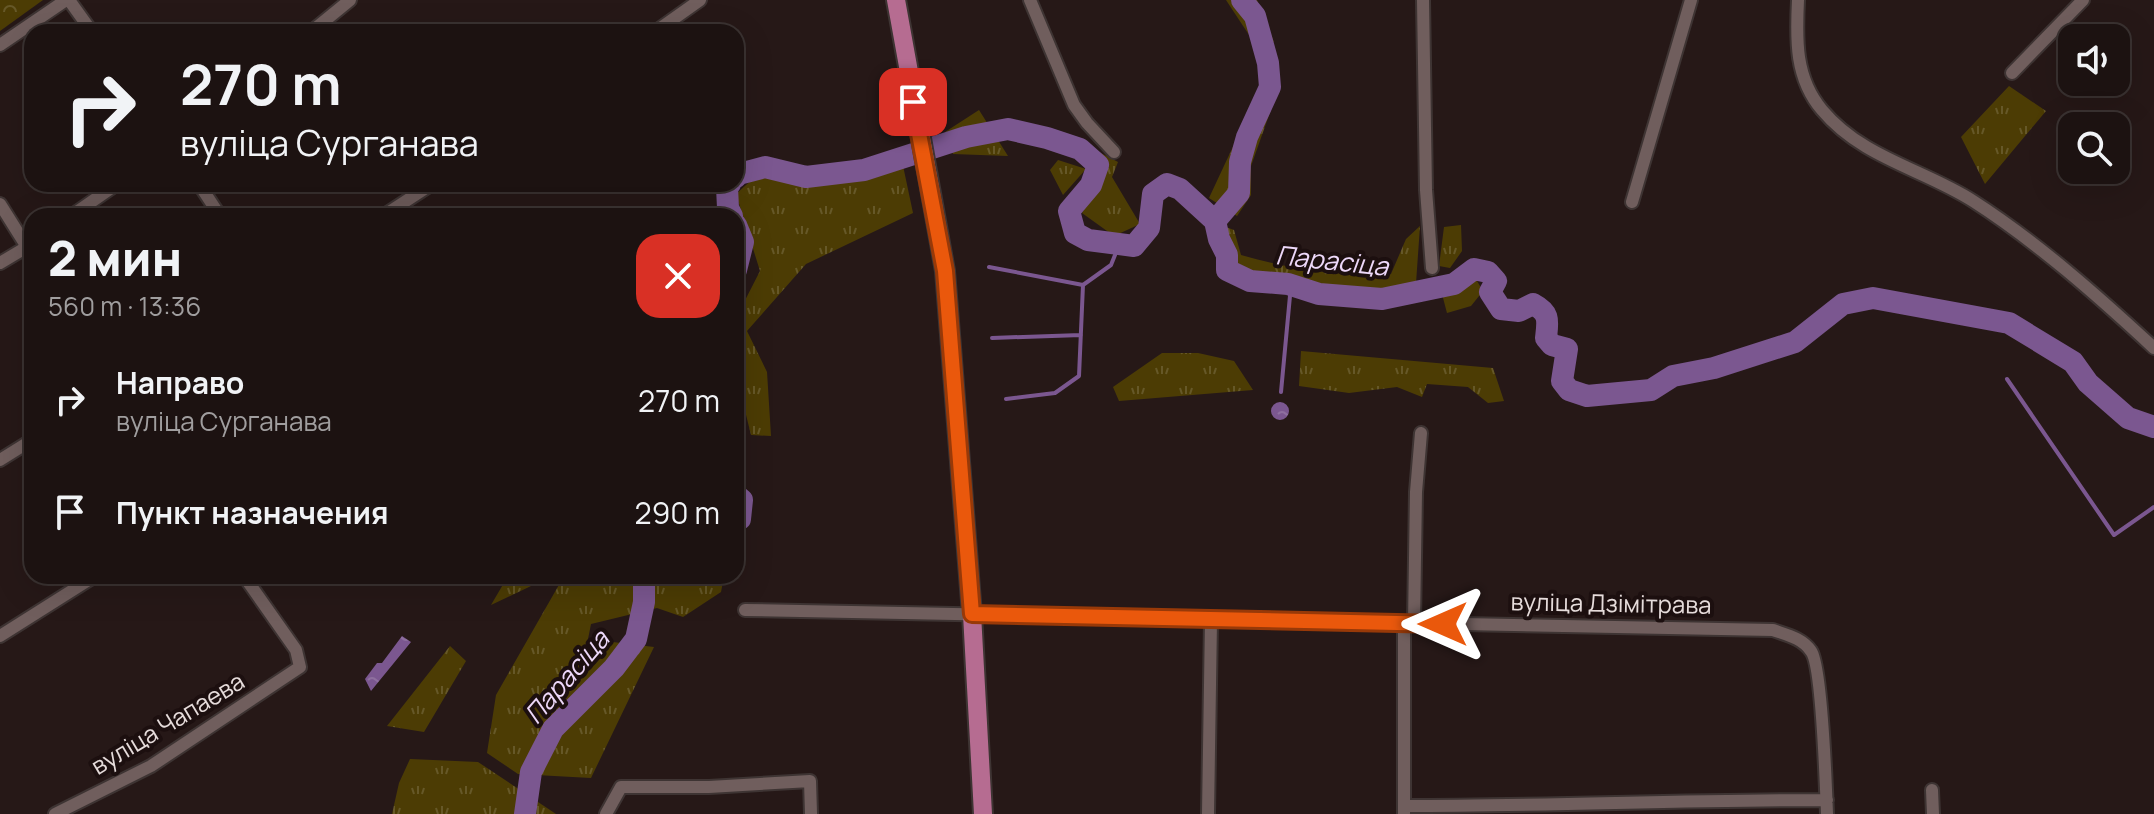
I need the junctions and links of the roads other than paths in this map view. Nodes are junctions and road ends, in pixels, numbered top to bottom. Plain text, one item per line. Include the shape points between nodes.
1 (68, 0) edge
2 (350, 0) edge
3 (700, 0) edge
4 (896, 0) edge
5 (1030, 0) edge
6 (1423, 0) edge
7 (1691, 0) edge
8 (1798, 0) edge
9 (2083, 0) edge
10 (32, 24) edge
11 (86, 24) edge
12 (321, 24) edge
13 (666, 24) edge
14 (24, 29) edge
15 (0, 45) edge
16 (2012, 73) dead end
17 (1114, 152) dead end
18 (106, 192) edge
19 (420, 192) edge
20 (1632, 202) dead end
21 (0, 204) edge
22 (82, 208) edge
23 (395, 208) edge
24 (24, 239) edge
25 (24, 251) edge
26 (0, 263) edge
27 (1432, 268) dead end
28 (2154, 348) edge
29 (1421, 433) dead end
30 (24, 445) edge
31 (0, 460) edge
32 (82, 584) edge
33 (250, 584) edge
34 (745, 610) dead end
35 (972, 614) junction
36 (1211, 620) junction
37 (1409, 624) junction
38 (0, 636) edge
39 (1932, 790) dead end
40 (1670, 800) junction
41 (1827, 800) junction
42 (1404, 810) edge
43 (1548, 810) edge
44 (55, 814) edge
45 (606, 814) edge
46 (811, 814) edge
47 (983, 814) edge
48 (1208, 814) edge
49 (1670, 814) edge
50 (1827, 814) edge
51 (1933, 814) edge

1 - 10 street
1 - 11 street
2 - 12 street
3 - 13 street
4 - 35 main road via 945,271
5 - 17 street via 1074,105
6 - 27 street
7 - 20 street
8 - 28 street via 1802,79 1821,109 1850,138 1972,201
9 - 16 street
14 - 15 street
18 - 22 street
19 - 23 street
21 - 24 street
25 - 26 street
29 - 37 street
30 - 31 street
32 - 38 street
33 - 44 street, вуліца Чапаева via 296,650 300,667 151,766
34 - 35 street, вуліца Дзімітрава
35 - 36 street, вуліца Дзімітрава
35 - 47 main road
36 - 37 street, вуліца Дзімітрава
36 - 48 street
37 - 41 street, вуліца Дзімітрава via 1738,628 1773,630 1803,641 1814,654 1818,679
37 - 42 street
39 - 51 street
40 - 41 street
40 - 43 street
40 - 49 street
41 - 50 street
42 - 43 street
45 - 46 street via 621,787 810,781

